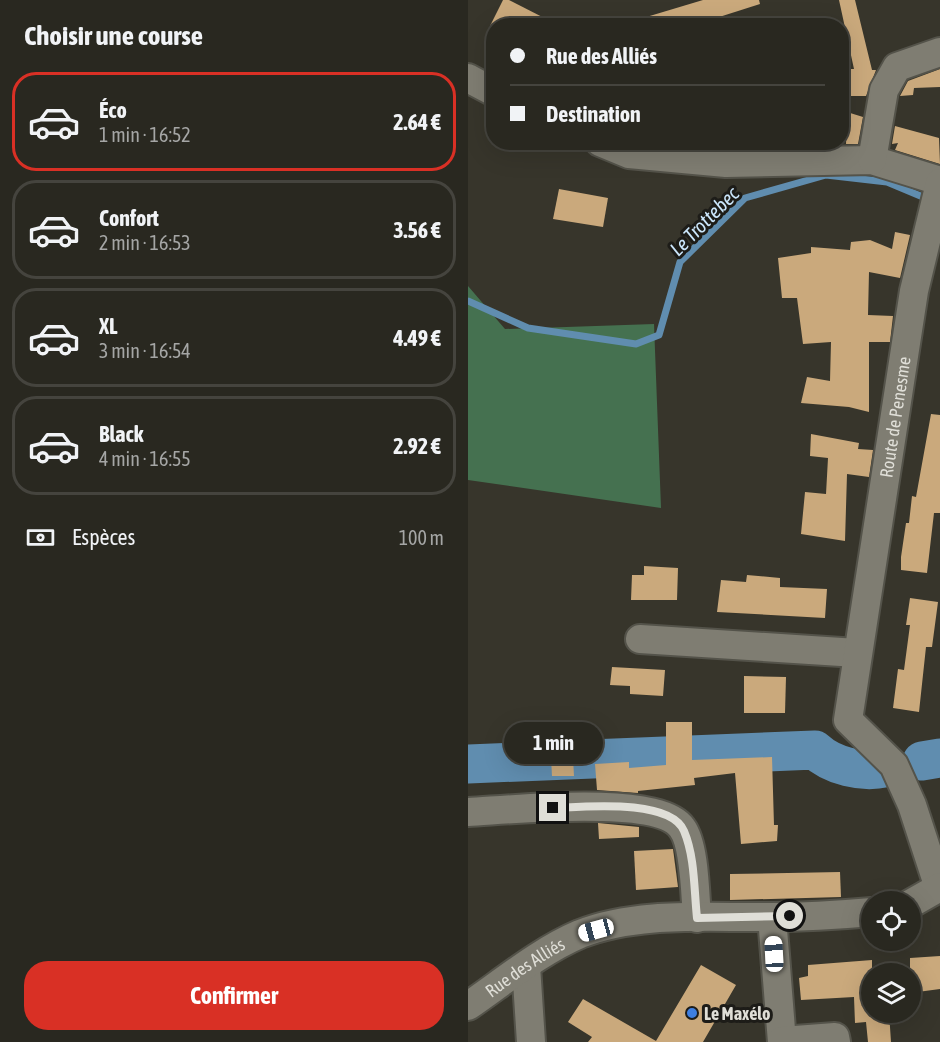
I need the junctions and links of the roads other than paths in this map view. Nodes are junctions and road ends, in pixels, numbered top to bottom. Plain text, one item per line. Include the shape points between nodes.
1 (940, 52) edge
2 (468, 78) edge
3 (486, 88) edge
4 (619, 150) edge
5 (872, 160) junction
6 (940, 182) edge
7 (640, 639) dead end
8 (857, 653) junction
9 (468, 812) edge
10 (940, 887) edge
11 (921, 898) edge
12 (861, 913) edge
13 (772, 917) junction
14 (697, 918) junction
15 (526, 966) junction
16 (468, 1006) edge
17 (531, 1042) edge
18 (782, 1042) edge
19 (836, 1042) edge

1 - 5 street via 897,67 884,90
2 - 3 street
4 - 5 street via 726,163
5 - 6 street
6 - 8 street, Route de Penesme via 912,303
7 - 8 street
8 - 10 street, Route de Penesme via 848,720 894,765
9 - 14 street via 642,808 673,818 683,828 689,847
10 - 11 street
12 - 13 street, Rue des Alliés
13 - 14 street, Rue des Alliés
13 - 18 street
14 - 15 street, Rue des Alliés via 637,921 579,934
15 - 16 street, Rue des Alliés
15 - 17 street
18 - 19 street via 835,1037

